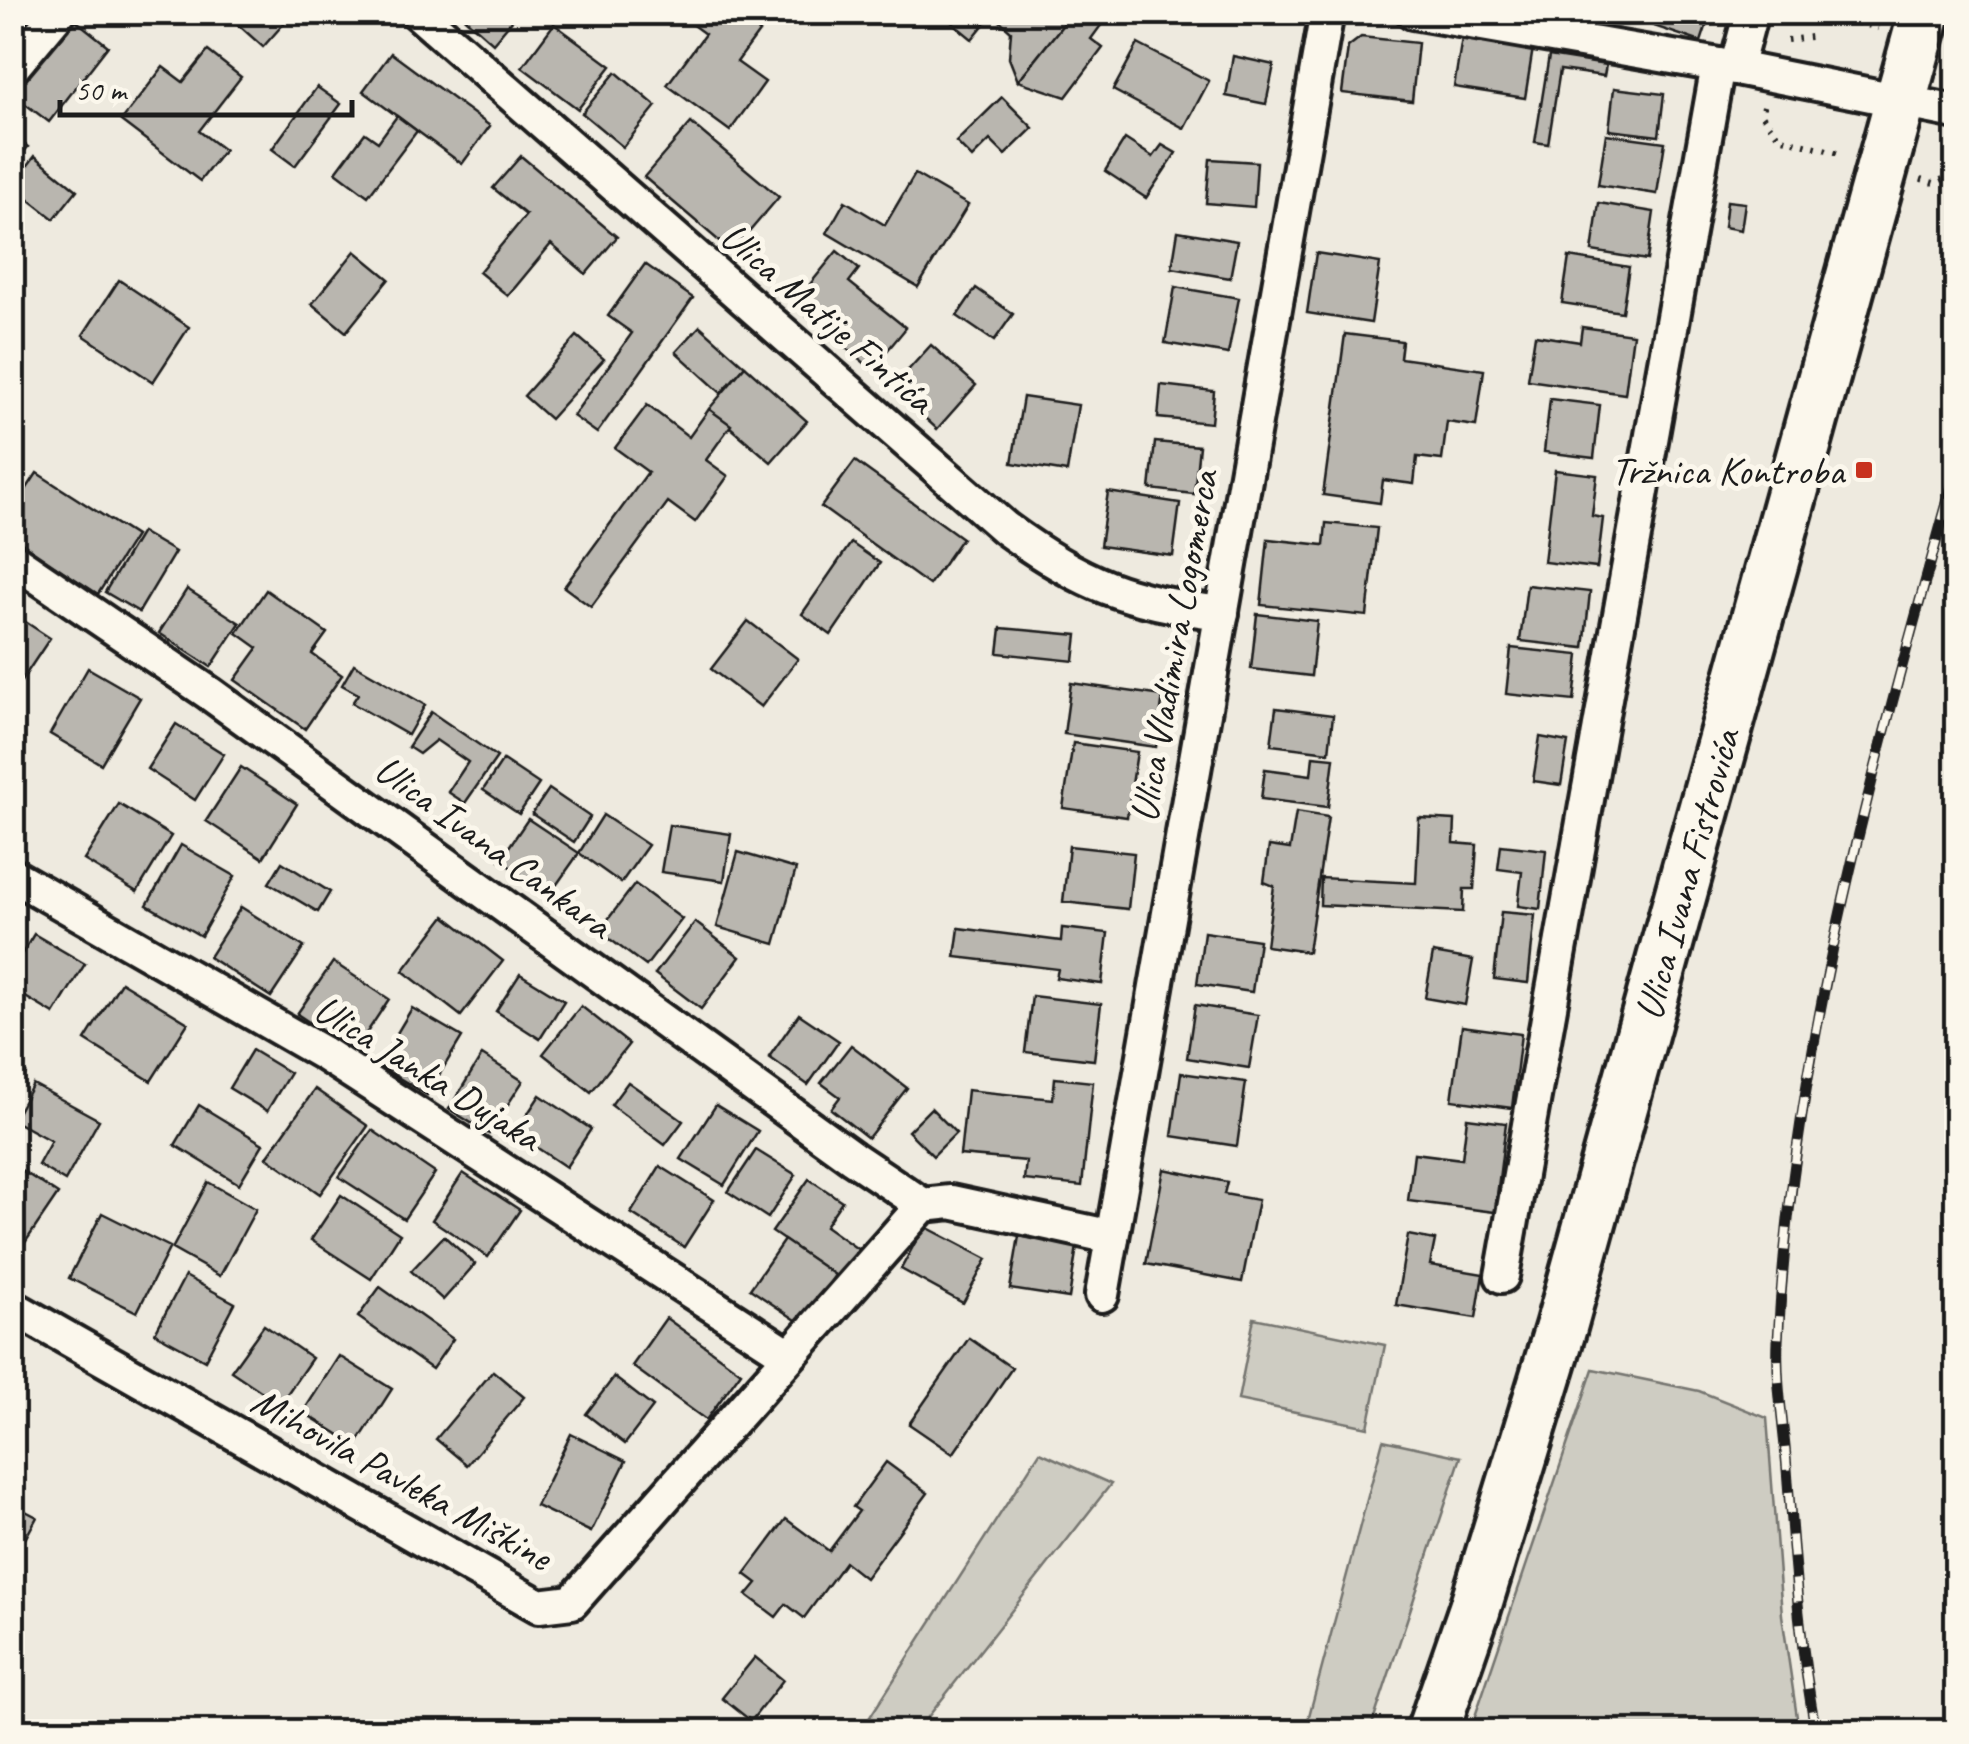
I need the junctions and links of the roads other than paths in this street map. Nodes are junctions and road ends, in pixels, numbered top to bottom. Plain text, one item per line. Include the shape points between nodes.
1 (60, 12) edge
2 (416, 12) edge
3 (1327, 12) edge
4 (1413, 12) edge
5 (1751, 12) edge
6 (1925, 12) edge
7 (1727, 66) junction
8 (12, 68) edge
9 (1902, 100) junction
10 (1956, 112) edge
11 (12, 559) edge
12 (1222, 613) junction
13 (12, 876) edge
14 (924, 1205) junction
15 (1112, 1237) junction
16 (1502, 1276) dead end
17 (1102, 1295) dead end
18 (12, 1307) edge
19 (788, 1355) junction
20 (1452, 1676) junction
21 (1432, 1732) edge
22 (1448, 1732) edge

1 - 8 street
2 - 12 street, Ulica Matije Fintića via 1005,528 1096,586
3 - 12 street, Ulica Vladimira Logomerca
4 - 7 street
5 - 7 street
6 - 9 main road, Ulica Ivana Fistrovića
7 - 9 street
7 - 16 street
9 - 10 street
9 - 20 main road, Ulica Ivana Fistrovića via 1561,1326
11 - 14 street, Ulica Ivana Cankara via 209,692
12 - 15 street, Ulica Vladimira Logomerca
13 - 19 street, Ulica Janka Dujaka via 324,1054
14 - 15 street via 952,1202
14 - 19 street, Mihovila Pavleka Miškine
15 - 17 street, Ulica Vladimira Logomerca
18 - 19 street, Mihovila Pavleka Miškine via 539,1606 572,1602
20 - 21 main road, Ulica Ivana Fistrovića
20 - 22 main road

